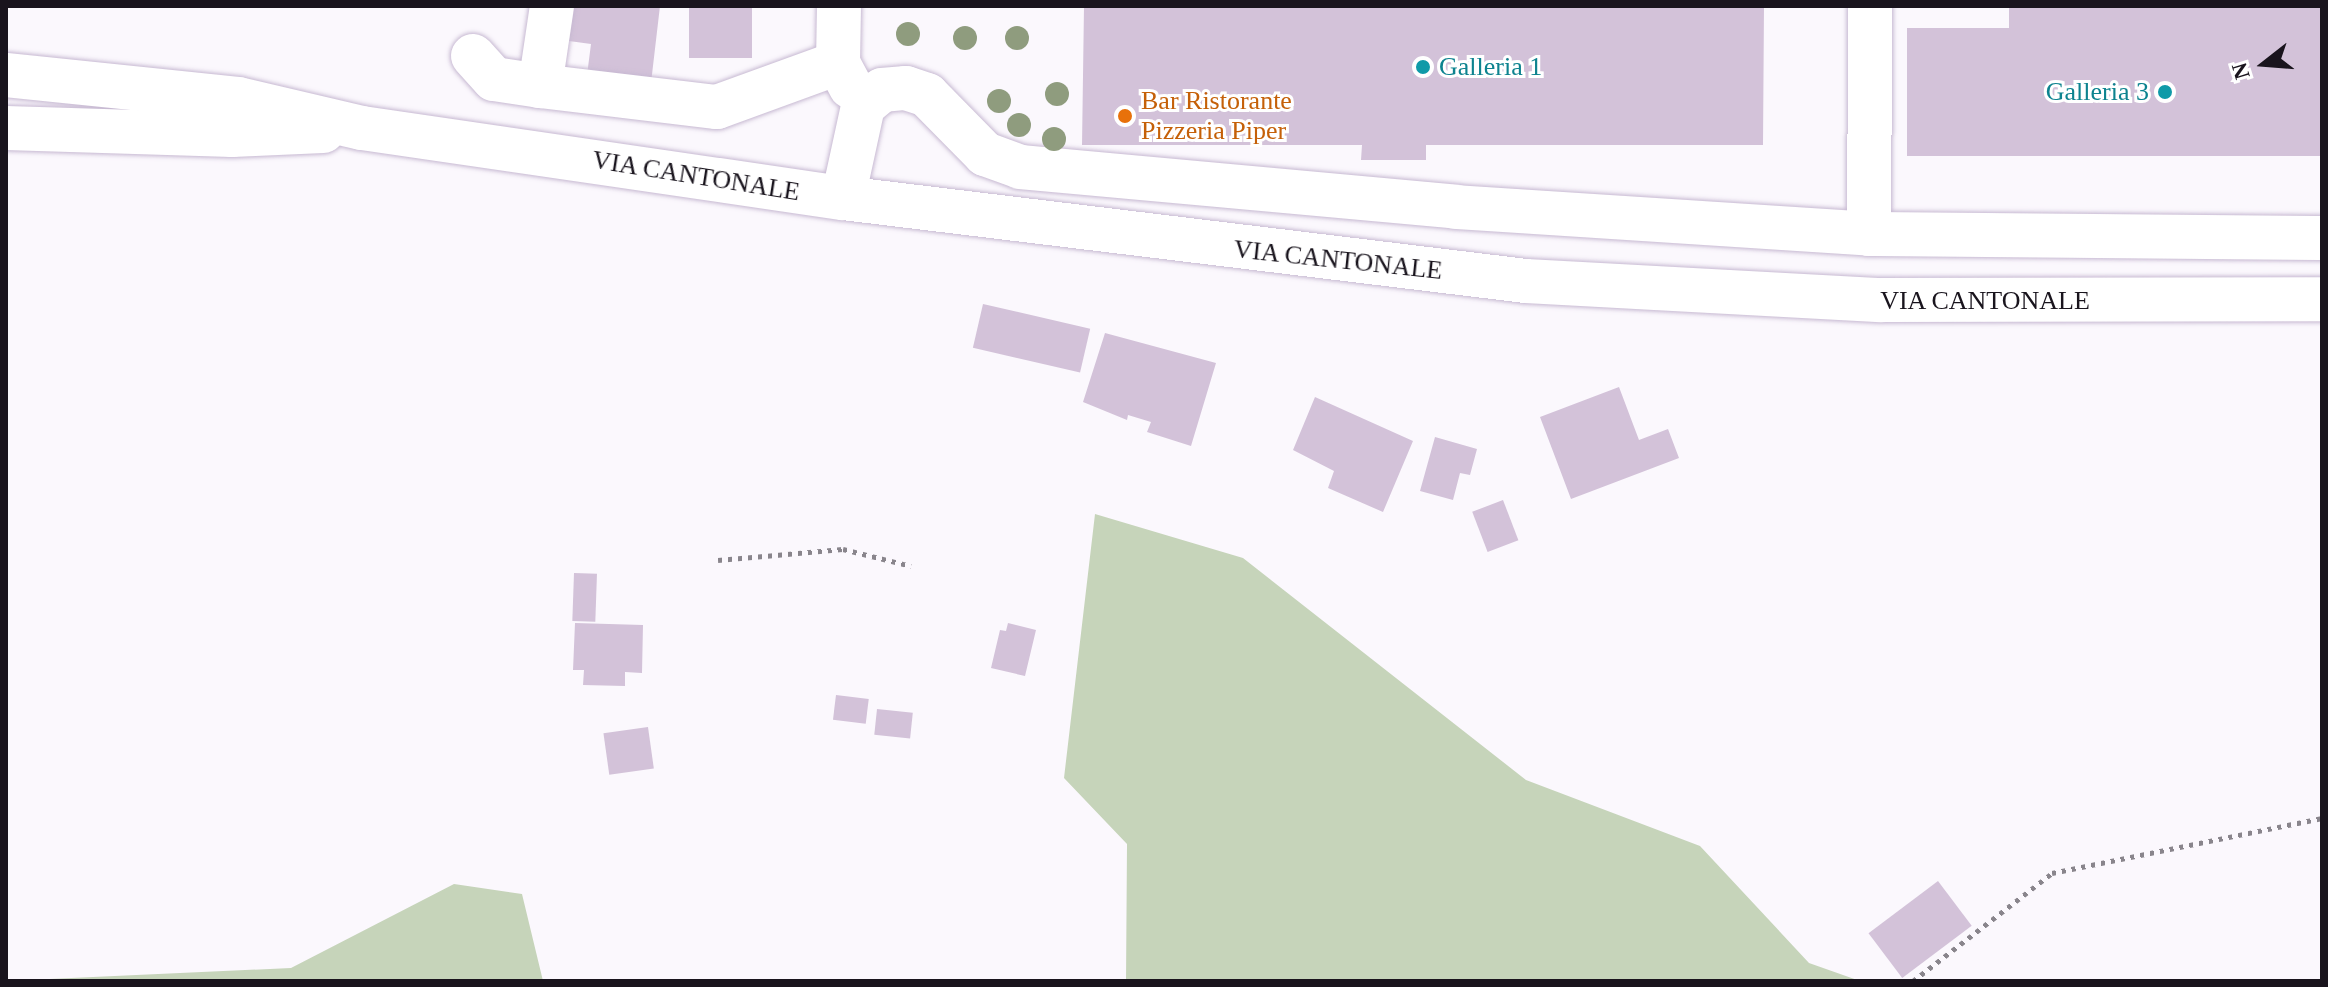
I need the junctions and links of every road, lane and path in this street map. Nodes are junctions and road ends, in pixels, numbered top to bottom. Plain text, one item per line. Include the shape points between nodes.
1 (552, 6) edge
2 (839, 6) edge
3 (1870, 6) edge
4 (473, 56) dead end
5 (838, 63) junction
6 (6, 75) edge
7 (540, 86) junction
8 (863, 106) junction
9 (6, 128) edge
10 (362, 128) junction
11 (843, 198) junction
12 (1869, 234) junction
13 (2322, 238) edge
14 (2322, 299) edge
15 (718, 560) dead end
16 (911, 566) dead end
17 (2322, 818) edge
18 (1913, 981) edge

1 - 7 main road
2 - 5 main road
3 - 12 main road
4 - 7 main road via 494,79
5 - 7 main road via 717,107
5 - 8 main road
6 - 10 main road, VIA CANTONALE via 238,99
8 - 11 main road
8 - 12 main road via 882,90 917,90 985,154 1020,167 1456,207
9 - 10 main road, VIA CANTONALE via 232,135
10 - 11 main road, VIA CANTONALE
11 - 14 main road, VIA CANTONALE via 1117,235 1580,286 1881,300
12 - 13 main road
15 - 16 path via 843,549
17 - 18 path via 2052,873

